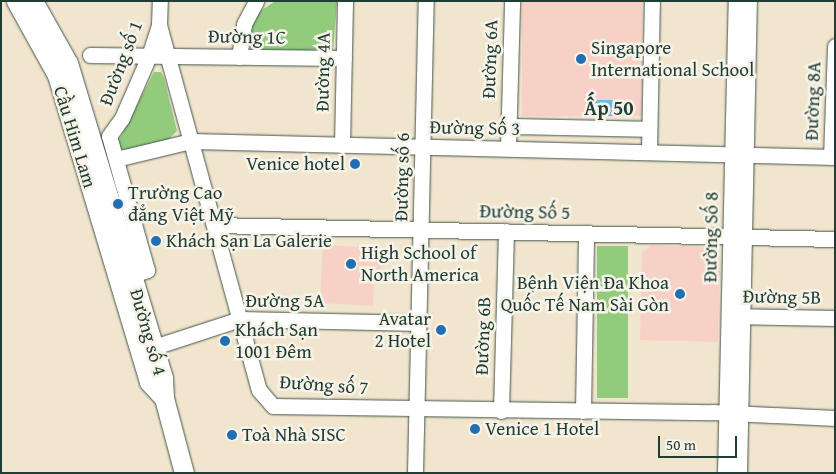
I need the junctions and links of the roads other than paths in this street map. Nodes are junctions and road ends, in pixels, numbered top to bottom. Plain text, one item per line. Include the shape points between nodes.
1 (16, 1) edge
2 (34, 1) edge
3 (160, 1) edge
4 (256, 1) edge
5 (345, 1) edge
6 (426, 1) edge
7 (512, 1) edge
8 (652, 1) edge
9 (736, 1) edge
10 (748, 1) edge
11 (159, 25) junction
12 (835, 46) edge
13 (90, 55) dead end
14 (149, 56) junction
15 (168, 56) junction
16 (239, 57) junction
17 (344, 58) junction
18 (834, 71) edge
19 (508, 126) junction
20 (582, 127) junction
21 (649, 129) junction
22 (191, 141) junction
23 (342, 144) junction
24 (423, 146) junction
25 (508, 148) junction
26 (581, 150) junction
27 (649, 152) junction
28 (739, 154) junction
29 (833, 157) edge
30 (116, 159) junction
31 (214, 225) junction
32 (421, 230) junction
33 (506, 232) junction
34 (586, 233) junction
35 (737, 236) junction
36 (835, 239) edge
37 (125, 278) junction
38 (735, 316) junction
39 (835, 318) edge
40 (240, 320) junction
41 (419, 323) junction
42 (154, 347) junction
43 (164, 398) junction
44 (416, 410) junction
45 (501, 411) junction
46 (583, 411) junction
47 (733, 415) junction
48 (835, 418) edge
49 (184, 473) edge
50 (415, 473) edge
51 (725, 473) edge
52 (739, 473) edge

1 - 37 main road, Cầu Him Lam via 56,75
2 - 37 main road, Cầu Him Lam via 68,63
3 - 11 street, Đường số 1
4 - 16 street via 244,24
5 - 17 street, Đường 4A
6 - 24 street, Đường số 6
7 - 19 street, Đường 6A
8 - 21 street
9 - 28 street, Đường Số 8
10 - 28 street, Đường Số 8
11 - 14 street, Đường số 1
11 - 15 street, Đường số 7
12 - 18 street, Đường 8A
13 - 14 street, Đường 1C
14 - 15 street, Đường 1C
14 - 30 street, Đường số 1 via 122,118 109,136
15 - 16 street, Đường 1C
15 - 22 street, Đường số 7
16 - 17 street, Đường 1C
17 - 23 street, Đường 4A
18 - 29 street, Đường 8A
19 - 20 street
19 - 25 street, Đường 6A
20 - 21 street
20 - 26 street
21 - 27 street
22 - 23 street, Đường Số 3
22 - 30 street, Đường Số 3
22 - 31 street, Đường số 7
23 - 24 street, Đường Số 3
24 - 25 street, Đường Số 3
24 - 32 street, Đường số 6
25 - 26 street, Đường Số 3
26 - 27 street, Đường Số 3
27 - 28 street, Đường Số 3
28 - 29 street, Đường Số 3
28 - 35 street, Đường Số 8
30 - 37 street, Đường số 4 via 147,270
31 - 32 street, Đường Số 5
31 - 40 street, Đường số 7
32 - 33 street, Đường Số 5
32 - 41 street, Đường số 6
33 - 34 street, Đường Số 5
33 - 45 street, Đường 6B
34 - 35 street, Đường Số 5
34 - 46 street
35 - 36 street, Đường Số 5
35 - 38 street, Đường Số 8
37 - 42 main road, Đường số 4
37 - 43 main road, Đường số 4 via 149,382
38 - 39 street, Đường 5B
38 - 47 street, Đường Số 8
40 - 41 street, Đường 5A
40 - 42 street, Đường 5A
40 - 44 street, Đường số 7 via 259,390 273,406
41 - 44 street, Đường số 6
42 - 43 main road, Đường số 4 via 163,378
43 - 49 main road, Đường số 4
44 - 45 street, Đường số 7
44 - 50 street, Đường số 6
45 - 46 street, Đường số 7
46 - 47 street, Đường số 7
47 - 48 street
47 - 51 street, Đường Số 8
47 - 52 street, Đường Số 8

